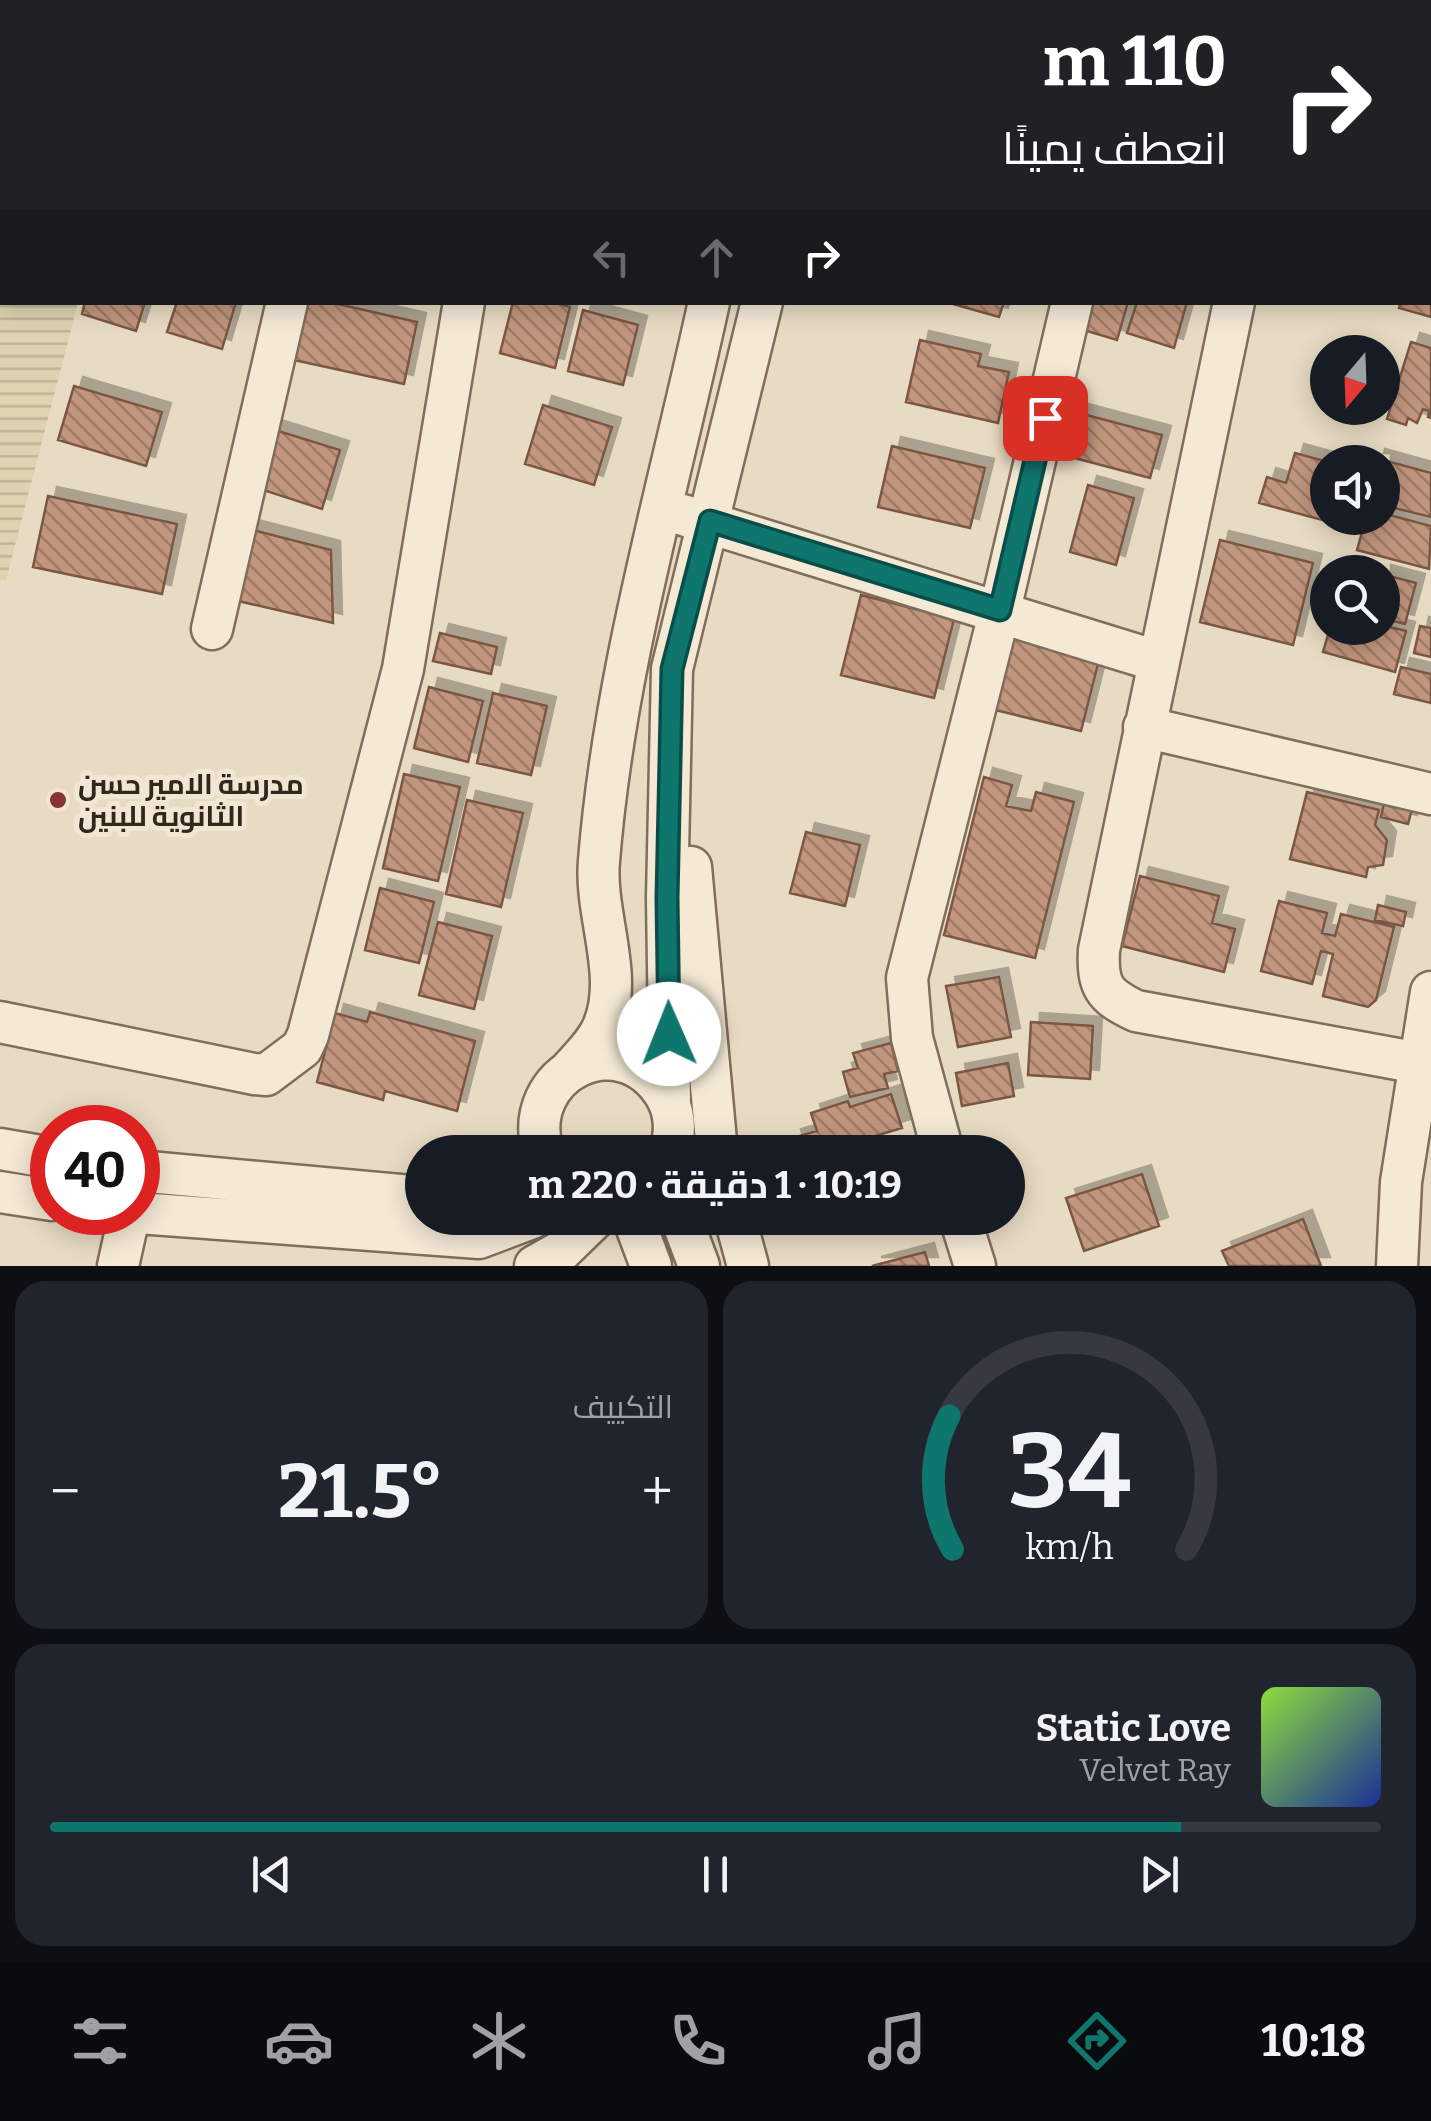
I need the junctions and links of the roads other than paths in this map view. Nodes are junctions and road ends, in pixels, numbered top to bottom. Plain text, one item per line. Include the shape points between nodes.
1 (286, 305) edge
2 (464, 305) edge
3 (708, 305) edge
4 (761, 305) edge
5 (1071, 305) edge
6 (1233, 305) edge
7 (660, 510) junction
8 (710, 521) junction
9 (1000, 610) junction
10 (212, 629) dead end
11 (1157, 661) junction
12 (672, 669) junction
13 (1144, 728) junction
14 (1431, 794) edge
15 (1431, 992) edge
16 (0, 1024) edge
17 (1419, 1062) junction
18 (571, 1069) junction
19 (670, 1102) junction
20 (535, 1135) edge
21 (672, 1135) edge
22 (716, 1135) edge
23 (938, 1135) edge
24 (0, 1149) edge
25 (30, 1154) edge
26 (160, 1173) edge
27 (0, 1192) edge
28 (405, 1195) edge
29 (30, 1197) edge
30 (160, 1215) edge
31 (405, 1233) edge
32 (124, 1235) edge
33 (437, 1235) edge
34 (490, 1235) edge
35 (578, 1235) edge
36 (640, 1235) edge
37 (687, 1235) edge
38 (740, 1235) edge
39 (965, 1235) edge
40 (118, 1266) edge
41 (535, 1266) edge
42 (651, 1266) edge
43 (699, 1266) edge
44 (748, 1266) edge
45 (975, 1266) edge
46 (1397, 1266) edge

1 - 10 street
2 - 16 street via 403,669 302,1048 266,1075
3 - 7 street
4 - 8 street
5 - 9 street
6 - 11 street
7 - 8 street
7 - 18 street via 606,775 598,870 609,1004 603,1026
8 - 9 street
8 - 12 street
9 - 11 street
9 - 23 street via 907,978 912,1038
11 - 13 street
12 - 19 street
12 - 22 street
13 - 14 street
13 - 17 street via 1099,950 1097,975 1112,1000 1136,1012
15 - 17 street
17 - 46 street via 1401,1182
18 - 19 street via 593,1060 638,1067
18 - 20 street via 553,1084
19 - 21 street
24 - 25 street
26 - 28 street
27 - 29 street
30 - 31 street
32 - 40 street
33 - 34 street
35 - 41 street
36 - 42 street
37 - 43 street
38 - 44 street
39 - 45 street

